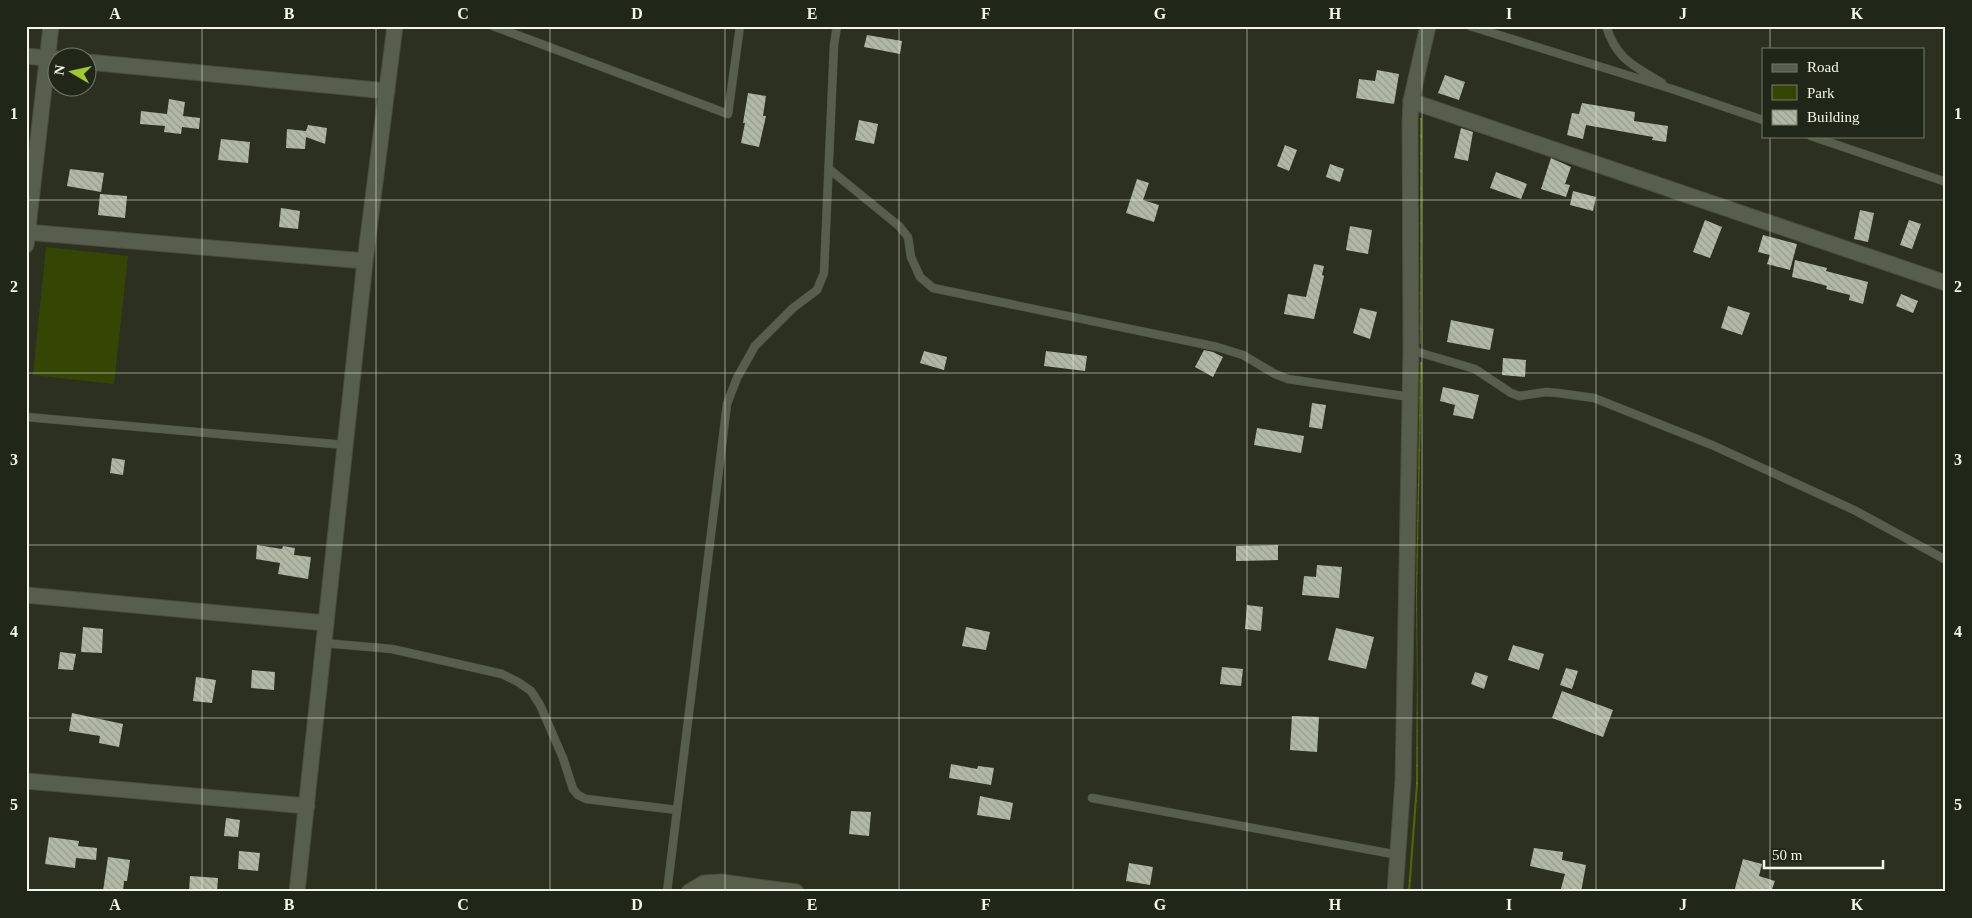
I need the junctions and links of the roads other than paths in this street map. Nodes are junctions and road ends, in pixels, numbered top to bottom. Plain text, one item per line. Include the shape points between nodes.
1 (51, 26) edge
2 (395, 26) edge
3 (493, 26) edge
4 (740, 26) edge
5 (837, 26) edge
6 (1428, 26) edge
7 (1470, 26) edge
8 (1606, 26) edge
9 (52, 48) edge
10 (26, 56) edge
11 (48, 58) edge
12 (98, 63) edge
13 (1672, 89) junction
14 (387, 91) junction
15 (48, 93) edge
16 (1411, 101) junction
17 (1762, 120) edge
18 (1817, 138) edge
19 (829, 169) junction
20 (1946, 182) edge
21 (27, 236) edge
22 (365, 261) junction
23 (1946, 283) edge
24 (1411, 350) junction
25 (1410, 397) junction
26 (26, 417) edge
27 (345, 445) junction
28 (1946, 560) edge
29 (26, 595) edge
30 (326, 622) junction
31 (324, 643) junction
32 (26, 781) edge
33 (1092, 798) dead end
34 (307, 806) junction
35 (677, 810) junction
36 (1398, 855) junction
37 (297, 892) edge
38 (667, 892) edge
39 (689, 892) edge
40 (796, 892) edge
41 (1396, 892) edge

1 - 9 street
2 - 14 street
3 - 4 lane via 728,114
5 - 19 lane
6 - 16 street
7 - 13 lane
8 - 13 lane via 1620,55
10 - 11 street
12 - 14 street
13 - 17 lane
14 - 22 street
15 - 21 street
16 - 23 street
16 - 24 street
18 - 20 lane
19 - 25 lane via 899,226 908,237 911,257 920,277 933,288 1217,347 1243,355 1288,379
19 - 35 lane via 824,273 818,290 793,308 755,346 736,378 727,404
21 - 22 street
22 - 27 street
24 - 25 street
24 - 28 lane via 1475,369 1519,396 1546,392 1594,398 1712,445 1854,510
25 - 36 street via 1403,781
26 - 27 lane
27 - 30 street
29 - 30 street
30 - 31 street
31 - 34 street
31 - 35 lane via 392,649 502,674 532,691 578,795 586,799
32 - 34 street
33 - 36 lane
34 - 37 street
35 - 38 lane
36 - 41 street
39 - 40 street via 704,883 721,882

